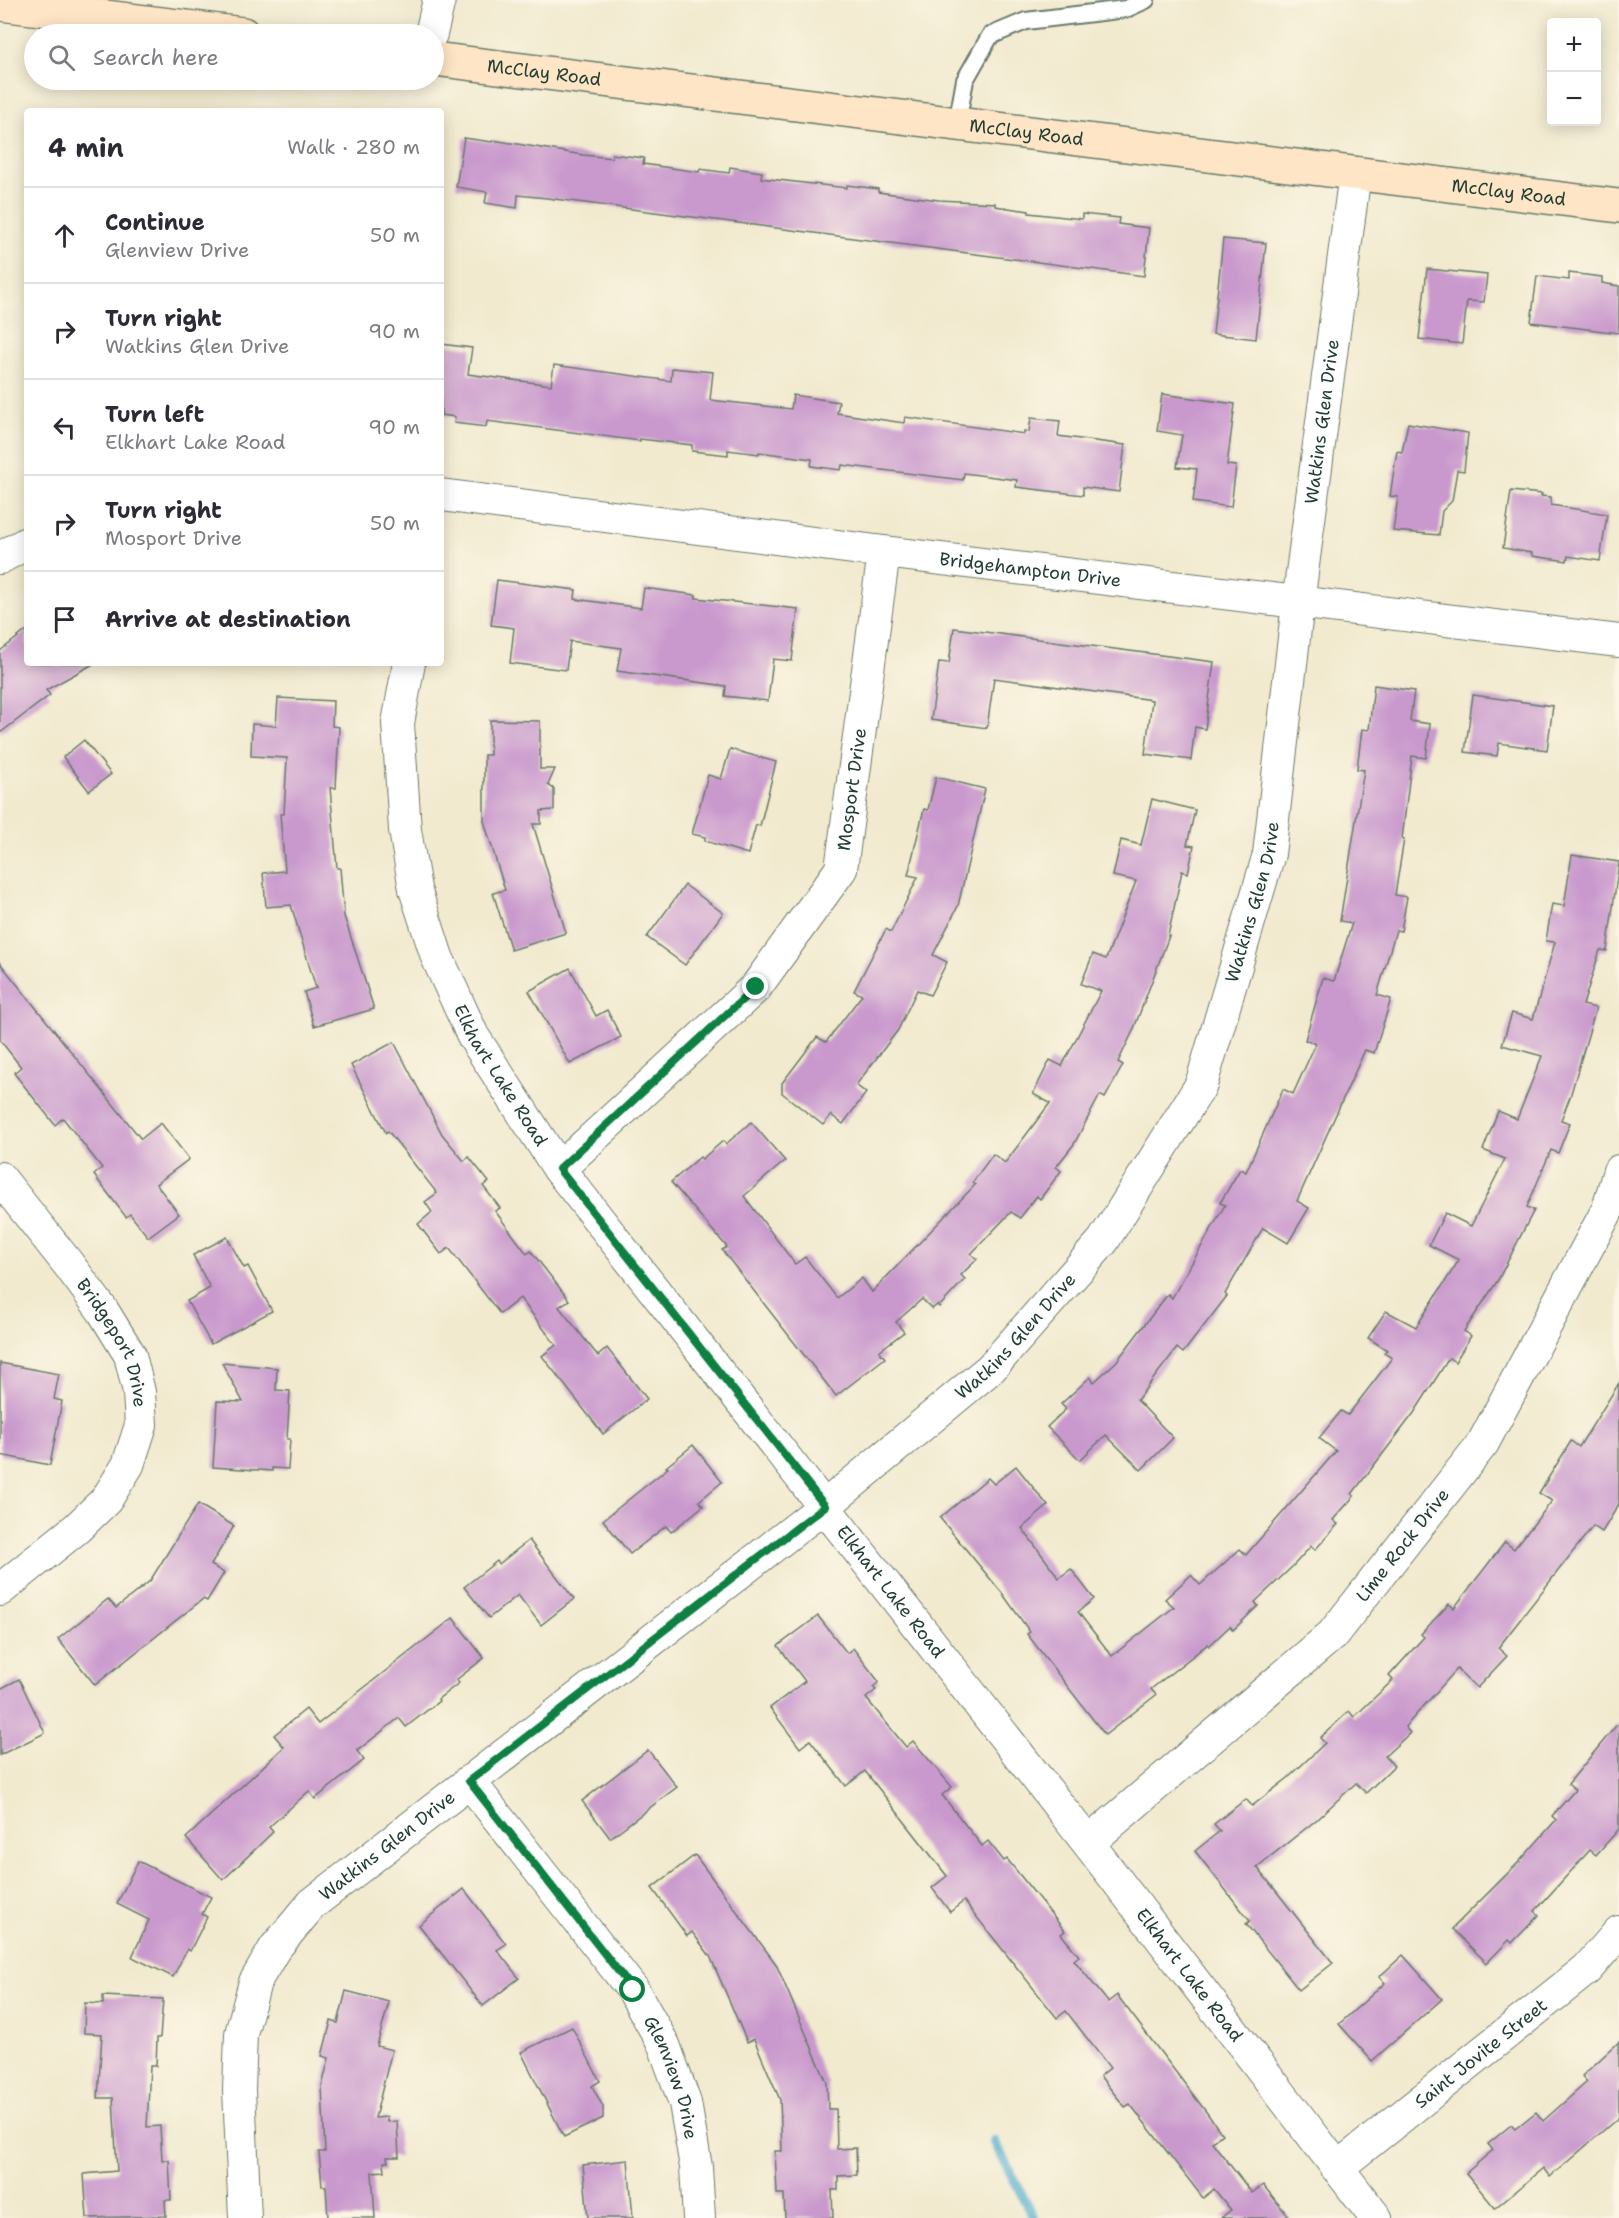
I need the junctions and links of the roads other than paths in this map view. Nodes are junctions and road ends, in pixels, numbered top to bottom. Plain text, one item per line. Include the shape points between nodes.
1 (439, 0) edge
2 (1146, 0) edge
3 (0, 4) edge
4 (162, 24) edge
5 (433, 24) edge
6 (444, 60) edge
7 (957, 124) junction
8 (1355, 173) junction
9 (1619, 206) edge
10 (444, 495) edge
11 (24, 545) edge
12 (884, 552) junction
13 (0, 558) edge
14 (1298, 603) junction
15 (1619, 641) edge
16 (408, 666) edge
17 (559, 1169) junction
18 (1619, 1171) edge
19 (0, 1178) edge
20 (825, 1506) junction
21 (0, 1590) edge
22 (469, 1781) junction
23 (1088, 1843) junction
24 (1619, 1932) edge
25 (1337, 2168) junction
26 (245, 2218) edge
27 (699, 2218) edge
28 (1376, 2218) edge

1 - 5 street
2 - 7 lane via 1126,9 1026,21 990,36 965,80
3 - 4 main road
6 - 7 main road, McClay Road
7 - 8 main road, McClay Road
8 - 9 main road, McClay Road
8 - 14 street, Watkins Glen Drive
10 - 12 street, Bridgehampton Drive
11 - 13 street
12 - 14 street, Bridgehampton Drive
12 - 17 street, Mosport Drive via 841,869 756,987
14 - 15 street, Bridgehampton Drive
14 - 20 street, Watkins Glen Drive via 1269,854 1201,1085 1103,1241 991,1368
16 - 17 street, Elkhart Lake Road via 398,723 405,830 415,890 437,957 473,1036
17 - 20 street, Elkhart Lake Road
18 - 23 street, Lime Rock Drive via 1608,1209 1483,1443 1332,1635
19 - 21 street, Bridgeport Drive via 76,1274 130,1355 139,1392 141,1425 128,1465 105,1500 77,1528
20 - 22 street, Watkins Glen Drive
20 - 23 street, Elkhart Lake Road
22 - 26 street, Watkins Glen Drive via 312,1904 274,1948 255,1982 241,2034 239,2090
22 - 27 street, Glenview Drive via 633,1990 664,2045 685,2103 696,2167
23 - 25 street, Elkhart Lake Road
24 - 25 street, Saint Jovite Street via 1587,1969
25 - 28 street, Elkhart Lake Road

